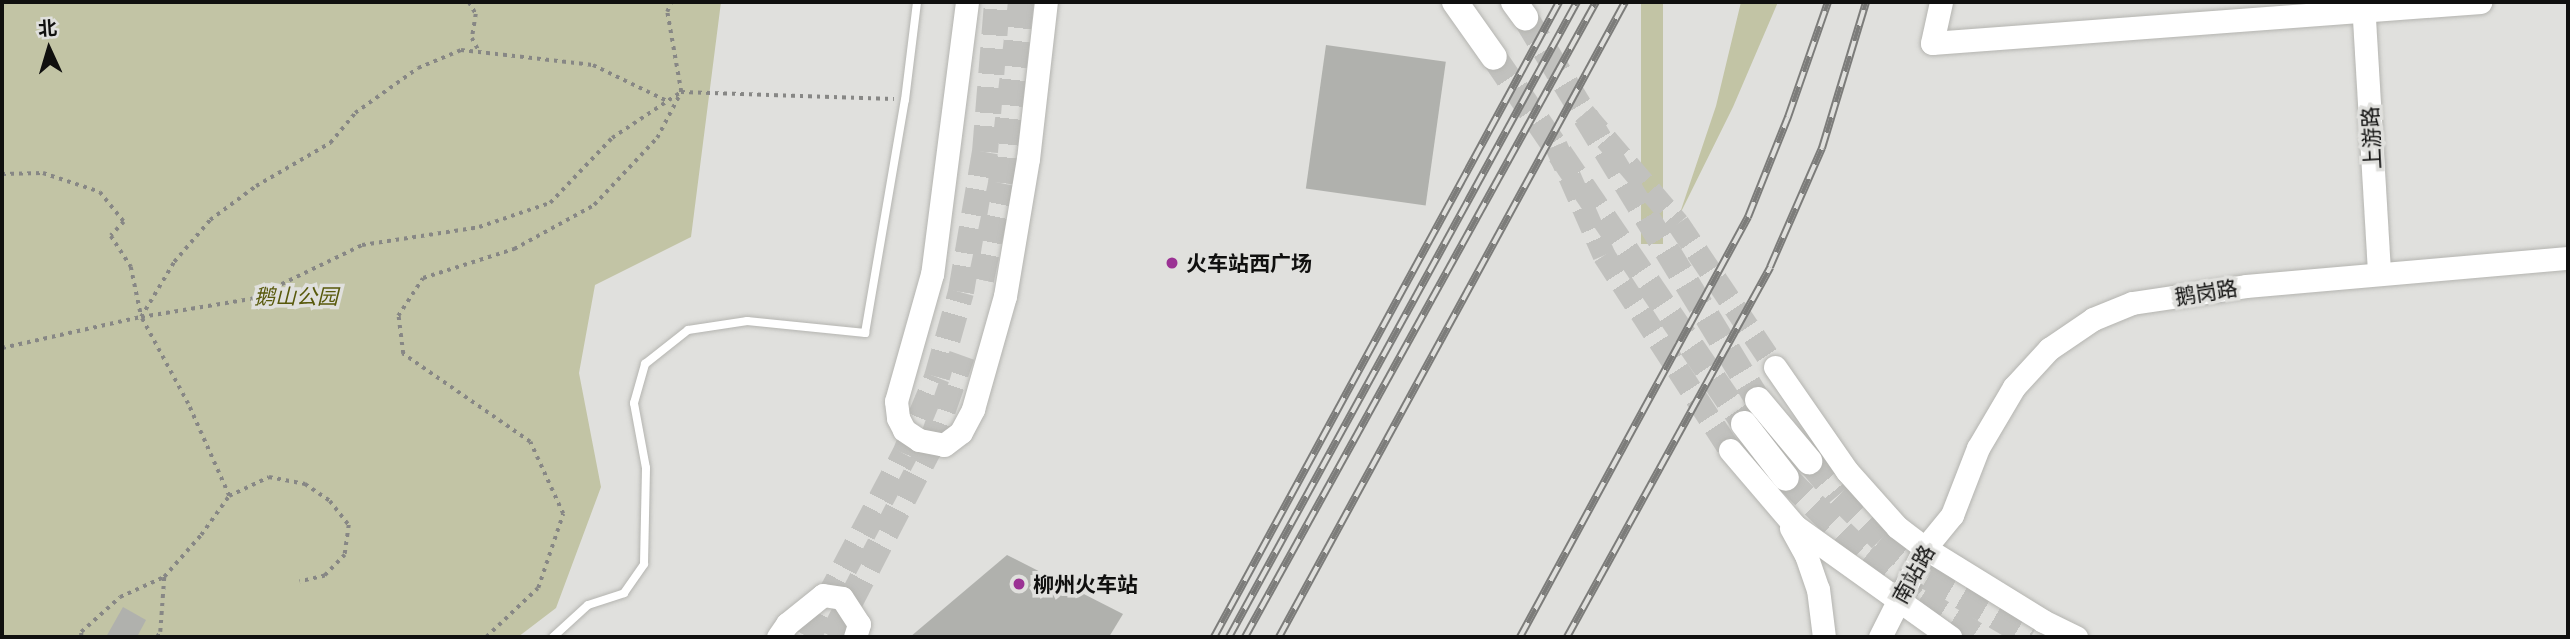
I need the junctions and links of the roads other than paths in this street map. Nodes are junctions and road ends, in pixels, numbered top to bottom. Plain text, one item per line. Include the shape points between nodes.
1 (917, 2) edge
2 (967, 2) edge
3 (1046, 2) edge
4 (1455, 2) edge
5 (1941, 2) edge
6 (2480, 2) edge
7 (2364, 6) edge
8 (1494, 57) tunnel mouth
9 (2568, 258) edge
10 (2379, 274) junction
11 (1775, 367) tunnel mouth
12 (1758, 400) tunnel mouth
13 (1744, 424) tunnel mouth
14 (1730, 450) tunnel mouth
15 (1809, 461) tunnel mouth
16 (1786, 478) tunnel mouth
17 (1782, 513) junction
18 (1952, 515) joint
19 (1925, 548) junction
20 (1897, 601) junction
21 (1923, 628) edge
22 (553, 637) edge
23 (778, 637) edge
24 (855, 637) edge
25 (1824, 637) edge
26 (1868, 637) edge
27 (1880, 637) edge
28 (1950, 637) edge
29 (2076, 637) edge

1 - 22 lane via 865,333 747,321 688,330 645,364 634,403 646,468 644,564 624,593 589,605
2 - 3 street via 932,274 896,401 904,430 919,440 944,445 961,432 973,409 1005,296 1028,159
4 - 8 main road
5 - 7 street via 1933,43
6 - 7 street
7 - 10 street, 上游路
9 - 10 street, 鹅岗路
10 - 18 street, 鹅岗路 via 2195,293 2132,303 2093,319 2049,349 2014,387 1978,448
11 - 19 street via 1847,471 1897,527
12 - 15 main road
13 - 16 main road
14 - 17 street
17 - 20 street
17 - 25 street via 1818,589
18 - 19 street, 南站路
19 - 20 street, 南站路
19 - 29 street
20 - 21 street
20 - 26 street
20 - 27 street, 南站路
21 - 28 street
23 - 24 street via 822,594 842,598 859,624

